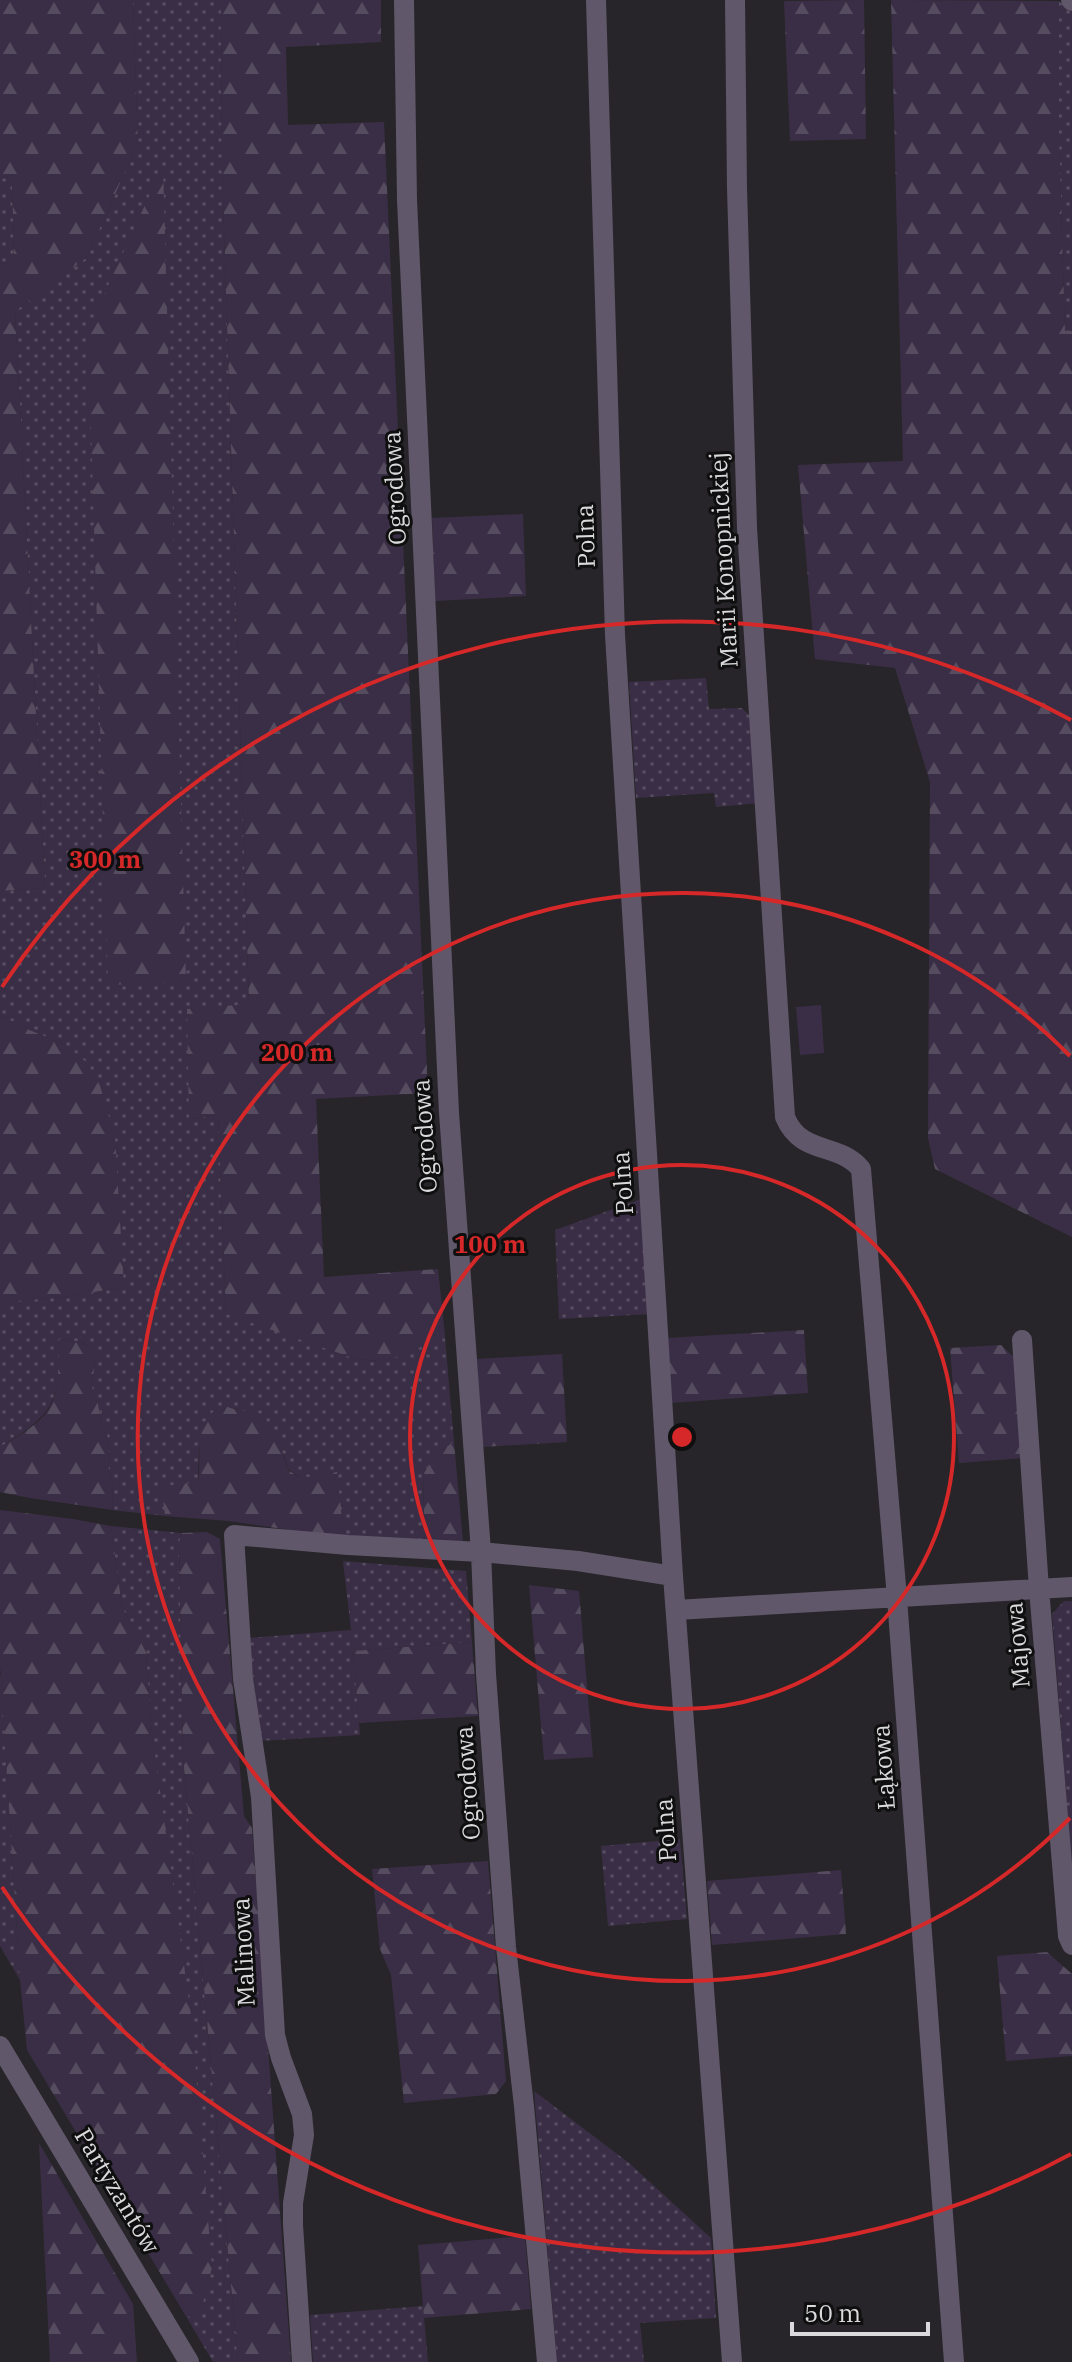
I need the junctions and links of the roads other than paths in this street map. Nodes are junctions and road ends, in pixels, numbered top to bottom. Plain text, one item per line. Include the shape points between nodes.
1 (404, 0) edge
2 (596, 0) edge
3 (735, 0) edge
4 (861, 1169) joint
5 (1022, 1340) dead end
6 (481, 1552) junction
7 (673, 1576) junction
8 (1072, 1587) edge
9 (1039, 1589) junction
10 (897, 1598) junction
11 (676, 1610) junction
12 (1072, 1945) edge
13 (0, 2046) edge
14 (189, 2362) edge
15 (302, 2362) edge
16 (547, 2362) edge
17 (732, 2362) edge
18 (954, 2362) edge

1 - 6 street, Ogrodowa via 407,200 445,1035
2 - 7 street, Polna via 615,635
3 - 4 street, Marii Konopnickiej via 747,528 785,1117 801,1139 844,1156
4 - 10 street, Łąkowa
5 - 9 street, Majowa
6 - 7 street
6 - 15 street, Malinowa via 234,1535 243,1679 261,1797 275,2035 304,2135 293,2203
6 - 16 street, Ogrodowa via 506,1947
7 - 11 street, Polna
8 - 9 street
9 - 10 street
9 - 12 street, Majowa
10 - 11 street
10 - 18 street, Łąkowa
11 - 17 street, Polna
13 - 14 street, Partyzantów

